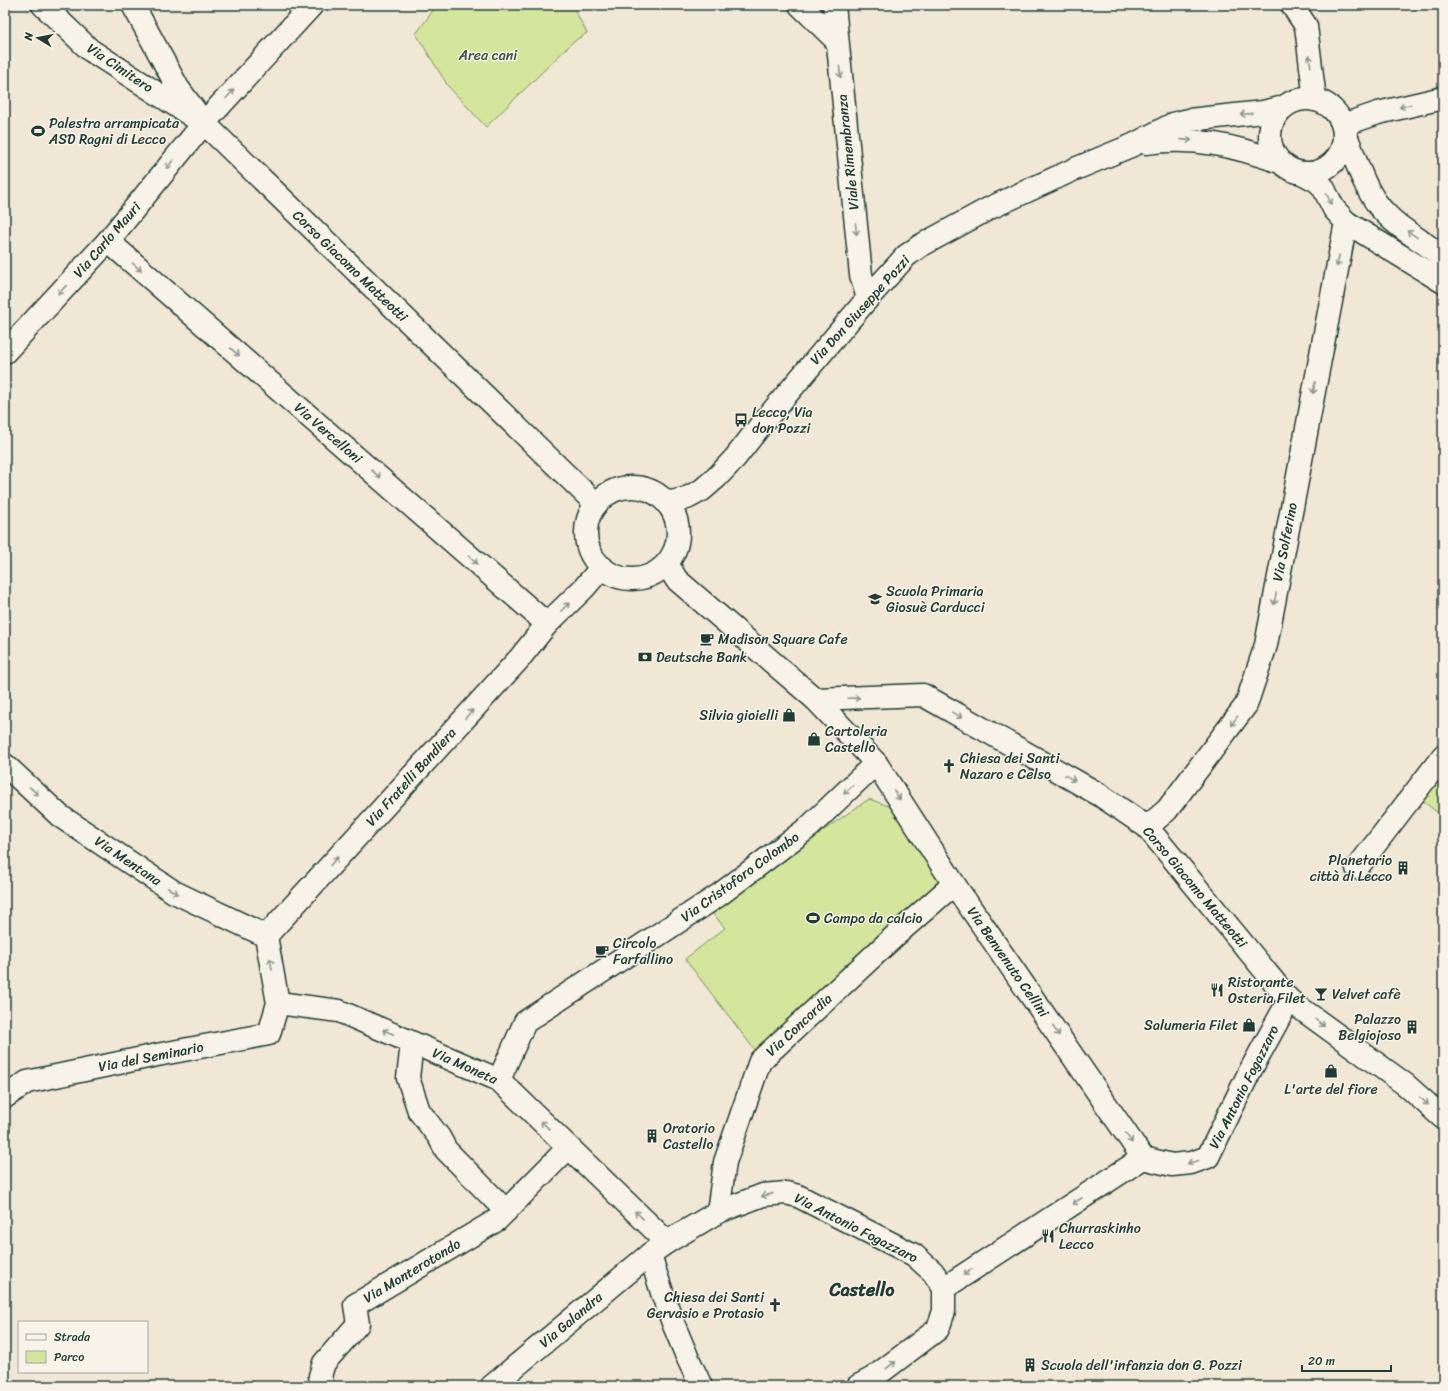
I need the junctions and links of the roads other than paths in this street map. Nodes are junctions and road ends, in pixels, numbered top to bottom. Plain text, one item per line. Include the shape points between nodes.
1 (43, 5) edge
2 (133, 5) edge
3 (312, 5) edge
4 (800, 5) edge
5 (834, 5) edge
6 (1292, 5) edge
7 (836, 40) junction
8 (1443, 98) edge
9 (1315, 100) junction
10 (1284, 107) junction
11 (204, 123) junction
12 (1343, 128) junction
13 (1133, 145) junction
14 (1280, 162) junction
15 (1302, 173) junction
16 (1346, 222) junction
17 (108, 241) junction
18 (1443, 258) edge
19 (1443, 282) edge
20 (868, 298) junction
21 (5, 352) edge
22 (596, 504) junction
23 (668, 504) junction
24 (667, 563) junction
25 (602, 567) junction
26 (547, 624) junction
27 (815, 699) junction
28 (1443, 756) edge
29 (876, 763) junction
30 (5, 765) edge
31 (1147, 827) junction
32 (1357, 868) dead end
33 (954, 884) junction
34 (266, 936) junction
35 (1289, 1000) junction
36 (278, 1003) junction
37 (412, 1042) junction
38 (499, 1080) junction
39 (5, 1097) edge
40 (1443, 1118) edge
41 (568, 1148) junction
42 (1143, 1158) junction
43 (506, 1211) junction
44 (718, 1212) junction
45 (659, 1248) junction
46 (944, 1288) junction
47 (323, 1386) edge
48 (492, 1386) edge
49 (701, 1386) edge
50 (858, 1386) edge

1 - 11 street, Via Cimitero via 90,50
2 - 11 street, Corso Giacomo Matteotti via 178,88
11 -> 3 street, Via Carlo Mauri
4 - 7 street
5 - 7 street, Viale Rimembranza
9 -> 6 street via 1306,26
7 -> 20 street, Viale Rimembranza via 861,275
8 -> 12 street via 1378,113
9 - 10 street, Via Don Giuseppe Pozzi via 1298,100
9 - 12 street, Via Don Giuseppe Pozzi via 1330,106 1338,114
10 -> 13 street, Via Don Giuseppe Pozzi via 1173,124
10 - 14 street via 1273,121 1270,132 1273,151
11 -> 17 street, Via Carlo Mauri
11 - 22 street, Corso Giacomo Matteotti
12 - 15 street via 1342,148 1336,160 1321,171
18 -> 12 street, Via Don Giuseppe Pozzi via 1399,226 1378,205 1369,191
13 -> 14 street, Via Don Giuseppe Pozzi via 1175,140 1210,143 1247,150
13 - 20 street, Via Don Giuseppe Pozzi via 990,208 931,239 906,256
14 - 15 street, Via Don Giuseppe Pozzi
15 -> 16 street, Via Don Giuseppe Pozzi via 1323,187 1334,209
16 - 19 street, Via Don Giuseppe Pozzi
16 -> 31 street, Via Solferino via 1266,645 1246,705 1167,810
17 -> 21 street, Via Carlo Mauri
17 -> 26 street, Via Vercelloni
20 - 23 street, Via Don Giuseppe Pozzi via 717,477 687,498
22 - 23 street via 618,489 631,487 645,488
22 - 25 street via 589,516 587,544 593,557
23 - 24 street via 678,527 674,552
24 - 25 street via 656,572 643,577 628,578 614,575
24 - 27 street via 676,579
26 -> 25 street, Via Fratelli Bandiera
34 -> 26 street, Via Fratelli Bandiera via 519,659
27 - 29 street
27 -> 31 street, Corso Giacomo Matteotti via 923,695 1100,796
28 - 32 street
29 -> 33 street, Via Benvenuto Cellini
29 -> 38 street, Via Cristoforo Colombo via 809,827 719,895 525,1022
30 -> 34 street, Via Mentana via 60,816 174,892
31 - 35 street, Corso Giacomo Matteotti
33 -> 42 street, Via Benvenuto Cellini
33 - 44 street, Via Concordia via 760,1061 725,1162
36 -> 34 street
35 -> 40 street, Corso Giacomo Matteotti via 1406,1085
35 -> 42 street, Via Antonio Fogazzaro via 1249,1073 1208,1157 1191,1163 1172,1165
37 -> 36 street, Via Moneta via 339,1011
36 - 39 street, Via del Seminario via 269,1034 27,1082
37 - 38 street, Via Moneta
37 - 43 street via 408,1078 420,1111 446,1150
41 -> 38 street, Via Moneta
41 - 43 street, Via Monterotondo
45 -> 41 street, Via Moneta
42 -> 46 street
43 - 47 street, Via Monterotondo via 497,1220 355,1305 358,1324 324,1363 320,1376
44 - 45 street, Via Antonio Fogazzaro
46 -> 44 street, Via Antonio Fogazzaro via 933,1272 914,1255 798,1196 786,1193 763,1195
45 - 48 street, Via Galandra
45 - 49 street via 664,1299
50 -> 46 street via 873,1378 938,1329 944,1312

